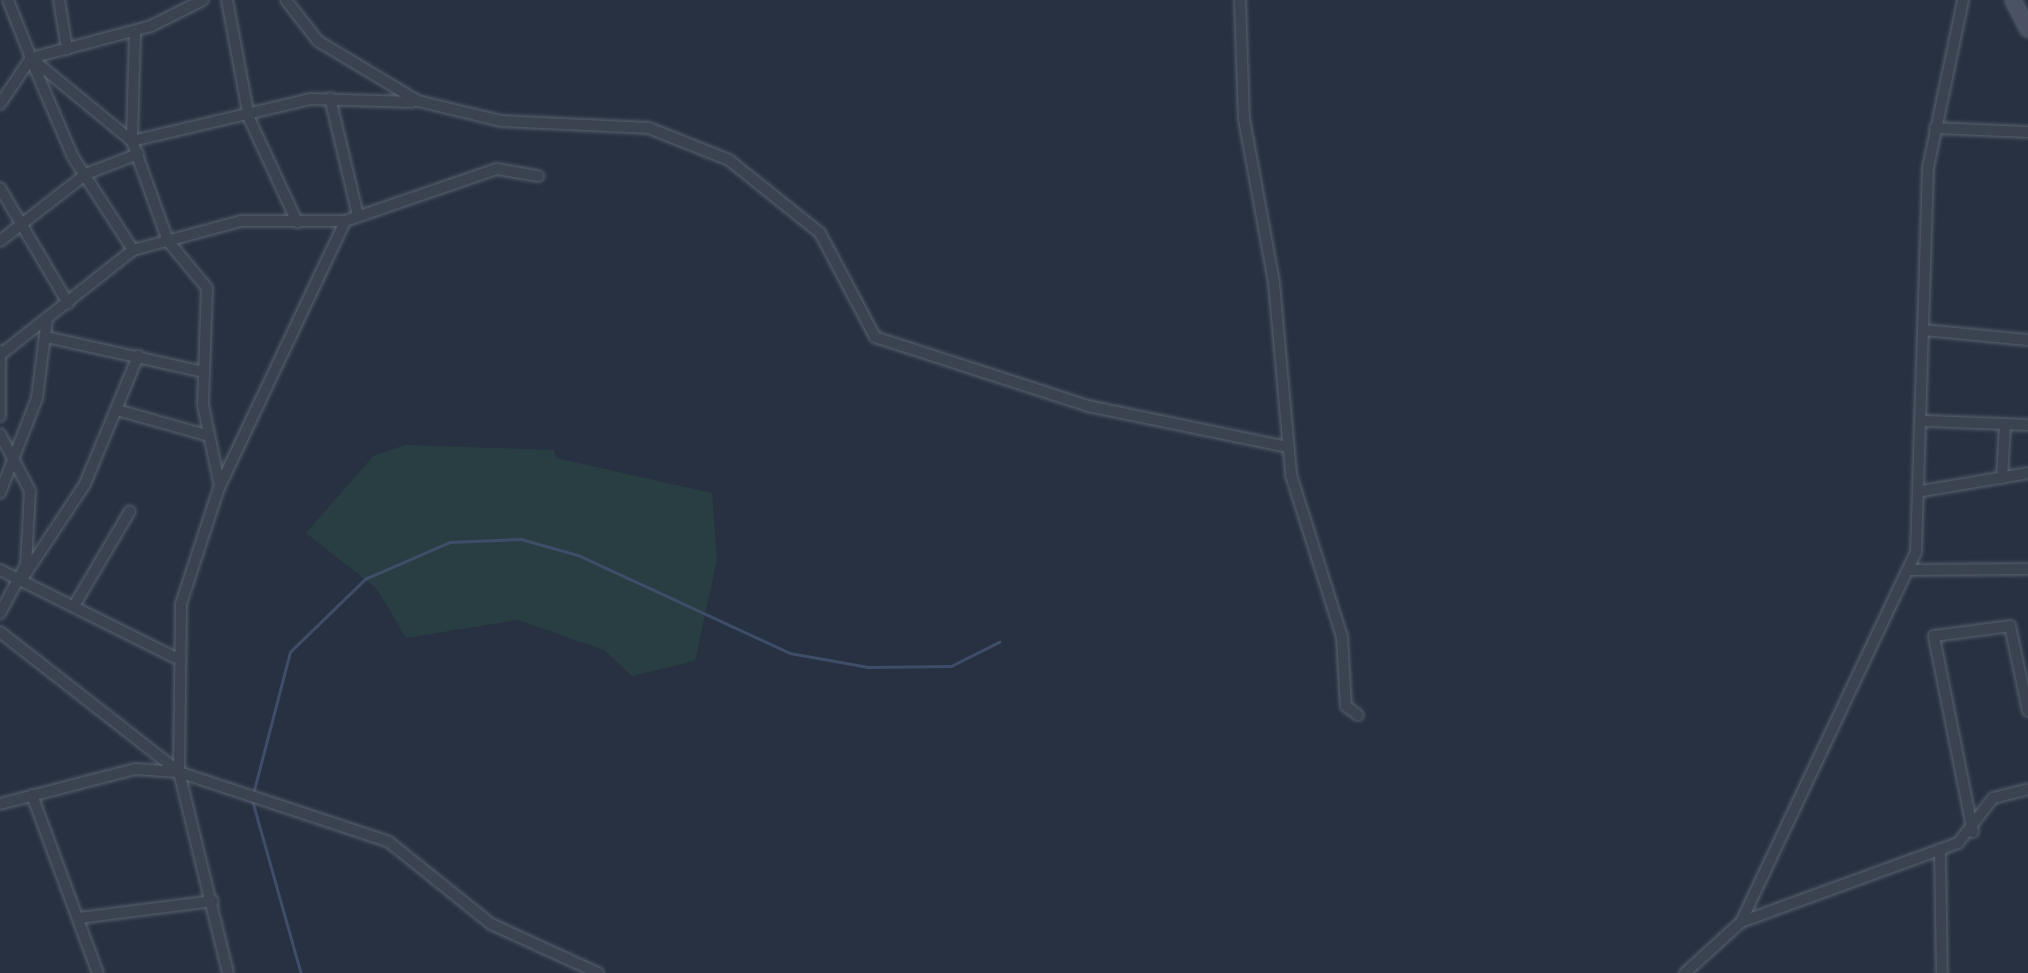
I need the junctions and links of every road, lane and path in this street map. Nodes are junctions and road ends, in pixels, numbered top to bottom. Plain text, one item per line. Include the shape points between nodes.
1 (8, 0) edge
2 (59, 0) edge
3 (203, 0) edge
4 (227, 0) edge
5 (286, 0) edge
6 (1240, 0) edge
7 (1963, 0) edge
8 (2013, 0) edge
9 (2028, 29) edge
10 (135, 30) junction
11 (66, 49) junction
12 (30, 58) junction
13 (330, 98) junction
14 (418, 102) junction
15 (0, 104) edge
16 (249, 118) junction
17 (1935, 128) junction
18 (2028, 132) edge
19 (132, 141) junction
20 (138, 154) junction
21 (86, 174) junction
22 (538, 176) dead end
23 (0, 188) edge
24 (357, 211) junction
25 (345, 221) junction
26 (296, 222) junction
27 (20, 226) junction
28 (0, 241) edge
29 (168, 241) junction
30 (133, 250) junction
31 (68, 303) junction
32 (47, 320) junction
33 (1924, 330) junction
34 (46, 337) junction
35 (2028, 340) edge
36 (1, 354) edge
37 (138, 356) junction
38 (204, 372) junction
39 (116, 410) junction
40 (0, 416) edge
41 (1927, 420) junction
42 (2028, 425) edge
43 (2004, 426) junction
44 (0, 434) edge
45 (206, 435) junction
46 (1288, 447) junction
47 (18, 460) junction
48 (2028, 474) edge
49 (2002, 478) junction
50 (2, 487) edge
51 (218, 488) junction
52 (30, 491) junction
53 (1922, 491) junction
54 (130, 511) dead end
55 (2028, 569) edge
56 (0, 570) edge
57 (1909, 570) junction
58 (22, 579) junction
59 (74, 606) junction
60 (0, 613) edge
61 (0, 632) edge
62 (174, 657) junction
63 (2026, 686) edge
64 (2028, 711) edge
65 (1358, 715) dead end
66 (179, 772) junction
67 (2028, 789) edge
68 (32, 795) junction
69 (0, 804) edge
70 (1973, 834) junction
71 (1940, 851) junction
72 (213, 901) junction
73 (80, 918) junction
74 (1741, 922) junction
75 (1706, 968) edge
76 (98, 973) edge
77 (228, 973) edge
78 (598, 973) edge
79 (1685, 973) edge
80 (1942, 973) edge

1 - 12 street
2 - 11 street
3 - 10 street
4 - 16 street
5 - 14 street via 318,41
6 - 46 street via 1244,118 1274,284
7 - 17 street
8 - 9 main road
10 - 11 street
10 - 19 street
11 - 12 street
12 - 15 street
12 - 19 street
12 - 21 street
13 - 14 street
13 - 16 street
13 - 24 street
14 - 46 street via 501,120 648,128 692,139 759,178 820,233 875,337 1088,406
16 - 19 street
16 - 26 street
17 - 18 street
17 - 33 street
19 - 20 street
20 - 21 street
20 - 29 street
21 - 27 street
21 - 30 street
22 - 24 street via 498,170
23 - 27 street
24 - 25 street
25 - 26 street
25 - 51 street
26 - 29 street via 241,222
27 - 28 street
27 - 31 street
29 - 30 street
29 - 38 street via 207,288
30 - 31 street
31 - 32 street
32 - 34 street
32 - 36 street
33 - 35 street
33 - 41 street
34 - 37 street
34 - 47 street
36 - 40 street
37 - 38 street
37 - 39 street
38 - 45 street
39 - 45 street
39 - 58 street via 85,484
41 - 43 street
41 - 53 street
42 - 43 street
43 - 49 street
44 - 47 street
45 - 51 street via 222,459
46 - 65 street via 1342,637 1346,706
47 - 50 street
47 - 52 street
48 - 49 street
49 - 53 street
50 - 52 street
51 - 62 street
52 - 58 street
53 - 57 street
54 - 59 street
55 - 57 street
56 - 58 street
57 - 74 street
58 - 59 street
58 - 60 street
59 - 62 street
61 - 66 street
62 - 66 street
63 - 64 street
63 - 70 street via 2010,626 1934,636
66 - 68 street via 135,769
66 - 72 street
66 - 78 street via 389,842 491,924 569,952
67 - 70 street via 1992,798
68 - 69 street
68 - 73 street
70 - 71 street
71 - 74 street
71 - 80 street
72 - 73 street
72 - 77 street
73 - 76 street
74 - 75 street
75 - 79 street

